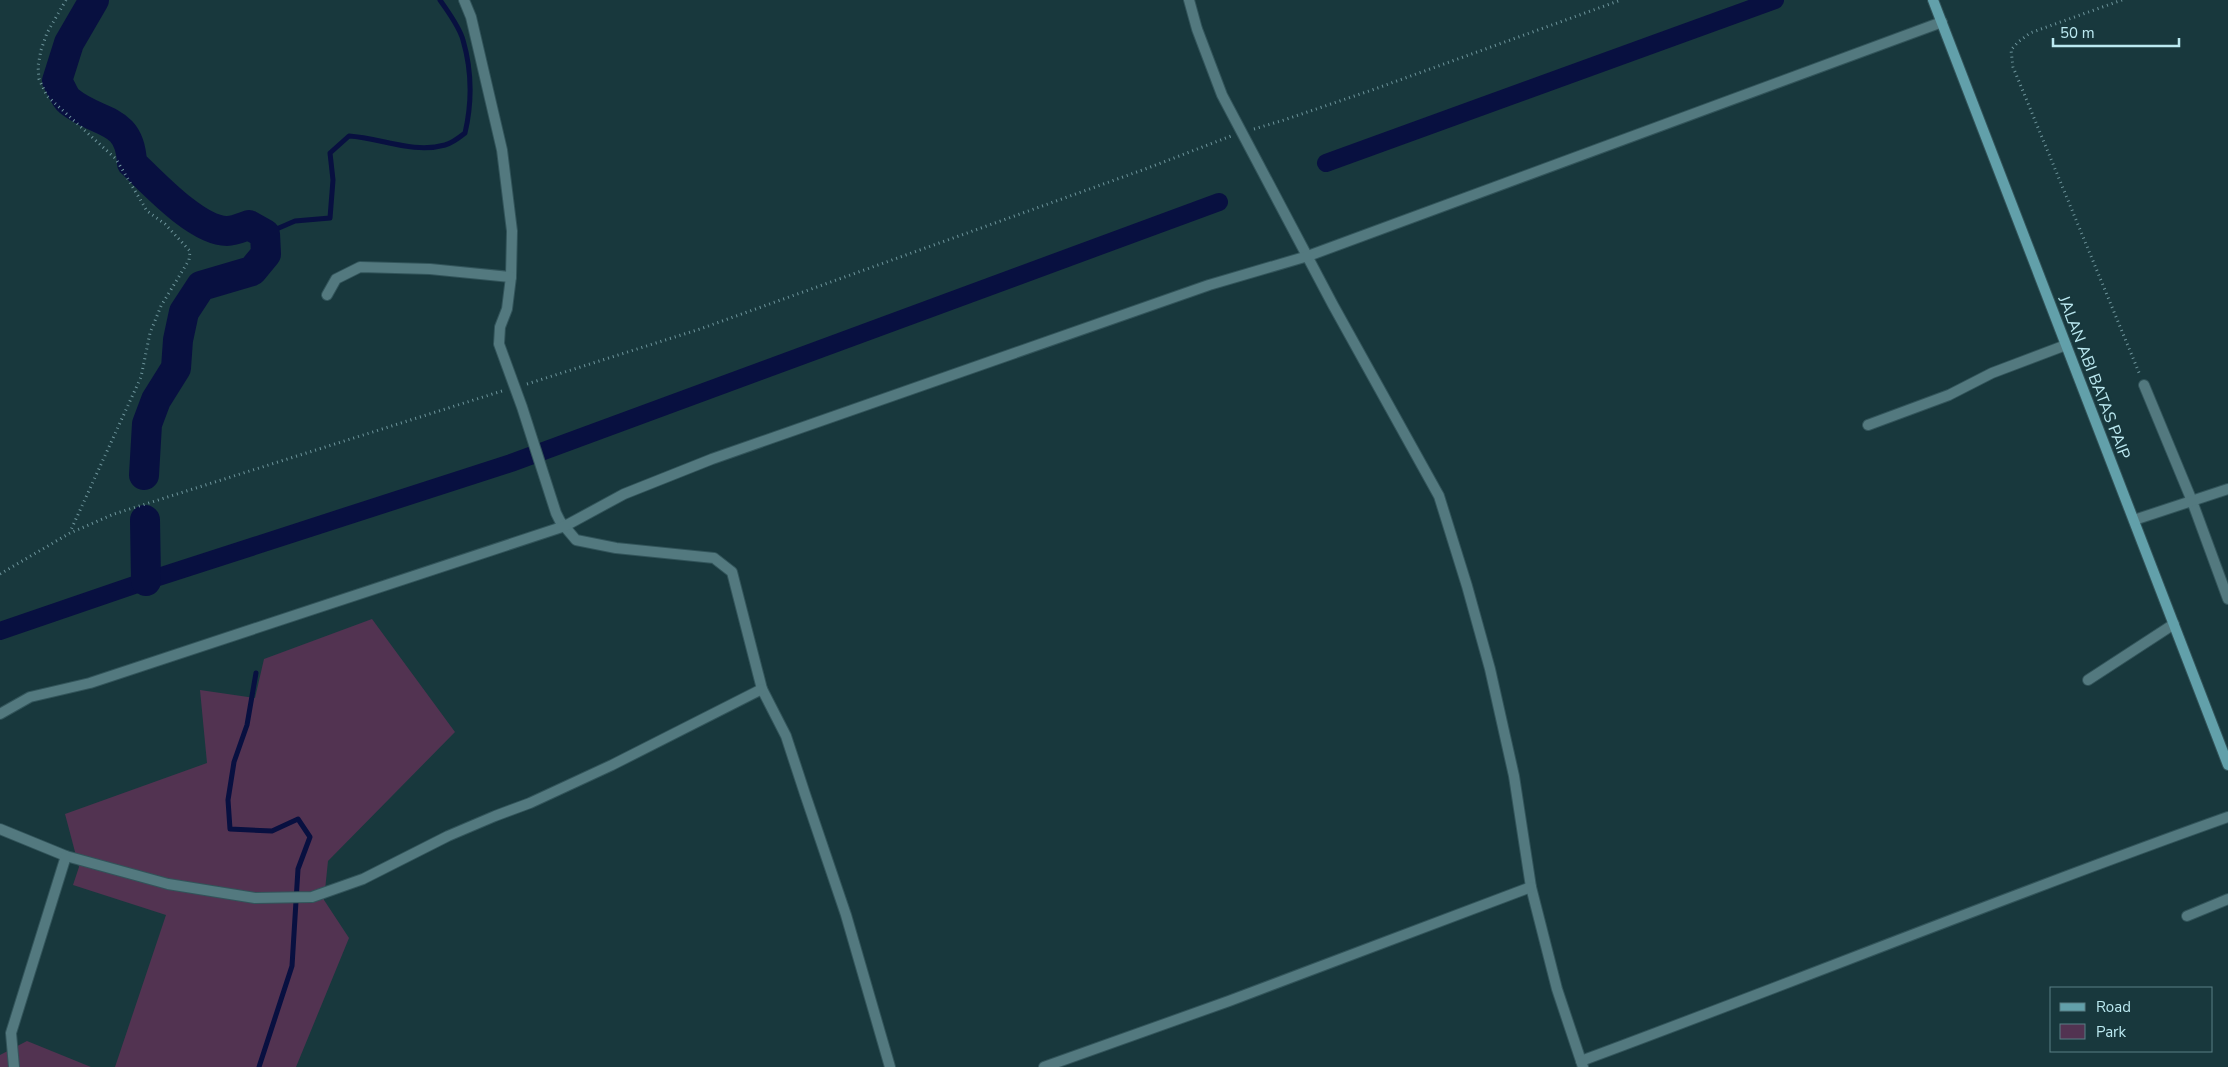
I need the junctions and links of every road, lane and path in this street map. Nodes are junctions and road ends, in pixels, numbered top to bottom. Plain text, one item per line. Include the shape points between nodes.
1 (66, 0) edge
2 (464, 0) edge
3 (1188, 0) edge
4 (1621, 0) edge
5 (1933, 0) edge
6 (2122, 0) edge
7 (1942, 22) junction
8 (1241, 132) junction
9 (1308, 256) junction
10 (511, 277) junction
11 (328, 295) dead end
12 (2066, 344) junction
13 (2144, 385) joint
14 (514, 388) junction
15 (1868, 425) dead end
16 (2228, 489) edge
17 (2192, 501) junction
18 (2134, 520) junction
19 (565, 526) junction
20 (70, 533) junction
21 (0, 574) edge
22 (2228, 599) edge
23 (2174, 624) junction
24 (2088, 680) dead end
25 (762, 688) junction
26 (0, 714) edge
27 (2228, 766) edge
28 (2228, 817) edge
29 (0, 829) edge
30 (66, 856) junction
31 (1531, 887) junction
32 (2228, 899) edge
33 (2187, 916) dead end
34 (1582, 1064) edge
35 (14, 1067) edge
36 (890, 1067) edge
37 (1044, 1067) edge

1 - 20 path via 46,33 40,50 39,79 47,96 116,159 148,211 190,251 189,260 161,306 150,333 141,377
2 - 10 street via 502,150 512,231
3 - 8 street via 1222,95
4 - 8 path via 1302,114
5 - 7 main road, JALAN ABI BATAS PAIP
6 - 13 path via 2030,33 2010,50 2013,67
7 - 9 street
7 - 12 main road, JALAN ABI BATAS PAIP
8 - 9 street
8 - 14 path via 700,329
9 - 19 street via 1209,285 712,459 624,494
9 - 31 street via 1440,496 1490,669 1514,776
10 - 11 street via 360,267 336,279
10 - 14 street via 499,344
12 - 15 street via 1992,373 1948,395
12 - 18 main road, JALAN ABI BATAS PAIP
13 - 17 street
14 - 19 street via 556,513
14 - 20 path via 114,514
16 - 17 street
17 - 18 street
17 - 22 street
18 - 23 main road, JALAN ABI BATAS PAIP
19 - 25 street via 576,540 587,543 714,558 724,564 732,572 736,584
19 - 26 street via 90,683 30,697
20 - 21 path
23 - 24 street
23 - 27 main road, JALAN ABI BATAS PAIP
25 - 30 street via 612,765 530,803 456,832 363,879 312,897 276,899 168,884
25 - 36 street via 786,736 806,794 846,915
28 - 34 street via 2084,868
29 - 30 street
30 - 35 street via 11,1033
31 - 34 street via 1557,989
31 - 37 street
32 - 33 street

